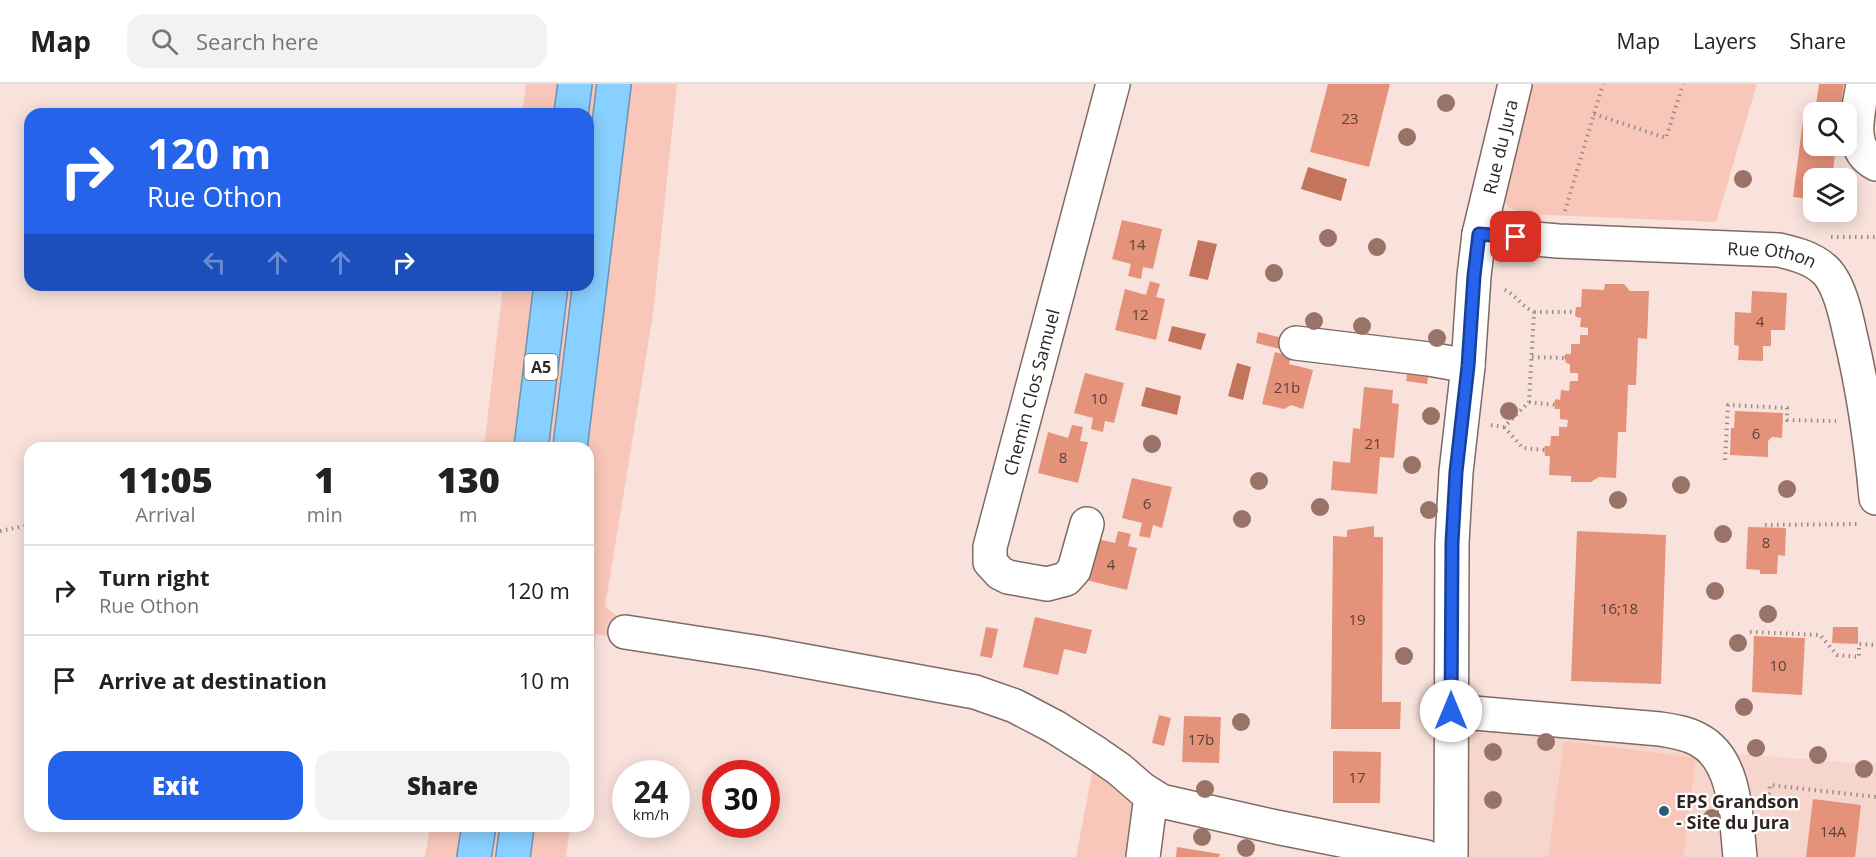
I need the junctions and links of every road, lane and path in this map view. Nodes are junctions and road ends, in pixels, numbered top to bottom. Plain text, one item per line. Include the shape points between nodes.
1 (575, 84) edge
2 (614, 84) edge
3 (1113, 84) edge
4 (1515, 84) edge
5 (1603, 84) edge
6 (1683, 84) edge
7 (1863, 84) edge
8 (572, 108) edge
9 (1594, 114) junction
10 (1876, 164) edge
11 (1479, 234) junction
12 (1558, 241) junction
13 (594, 249) edge
14 (1501, 289) dead end
15 (550, 291) edge
16 (589, 291) edge
17 (1534, 312) junction
18 (1575, 312) dead end
19 (1296, 343) dead end
20 (1532, 357) junction
21 (1564, 358) dead end
22 (1468, 366) junction
23 (1529, 402) junction
24 (1554, 405) dead end
25 (1868, 422) junction
26 (1482, 423) dead end
27 (1504, 427) junction
28 (532, 442) edge
29 (571, 442) edge
30 (1544, 450) dead end
31 (1725, 460) dead end
32 (1870, 511) edge
33 (1088, 524) dead end
34 (1766, 525) dead end
35 (24, 526) edge
36 (0, 531) edge
37 (625, 632) dead end
38 (1750, 632) dead end
39 (1876, 645) edge
40 (1451, 711) junction
41 (1151, 796) junction
42 (1876, 797) edge
43 (1766, 816) dead end
44 (477, 832) edge
45 (516, 832) edge
46 (474, 857) edge
47 (513, 857) edge
48 (1143, 857) edge
49 (1426, 857) edge
50 (1451, 857) edge
51 (1740, 857) edge

1 - 8 highway
2 - 13 highway, A5
3 - 33 street, Chemin Clos Samuel via 990,547 990,562 1008,577 1047,584 1066,579 1074,570
4 - 11 street, Rue du Jura
5 - 9 path
6 - 9 path via 1666,138
7 - 10 street via 1857,140 1868,160
9 - 12 path
11 - 12 street, Rue Othon
11 - 22 street, Rue du Jura
12 - 25 street, Rue Othon via 1779,250 1812,260 1827,271 1838,292
14 - 17 path
15 - 28 highway, A5
16 - 29 highway, A5
17 - 18 path
17 - 20 path
19 - 22 street
20 - 21 path
20 - 23 path
22 - 40 street, Rue du Jura via 1452,543
23 - 24 path
23 - 27 path
25 - 31 path via 1786,420 1787,408 1728,405
25 - 32 street, Rue Othon
26 - 27 path
27 - 30 path via 1522,448
32 - 34 path
35 - 36 path
37 - 41 street via 928,682 994,697 1069,736
38 - 39 path via 1820,635 1838,656 1859,657 1859,644
40 - 50 street, Rue du Jura
40 - 51 street via 1660,729 1702,741 1715,752 1729,777
41 - 48 street
41 - 49 street via 1175,805
42 - 43 path via 1770,785
44 - 46 highway
45 - 47 highway

